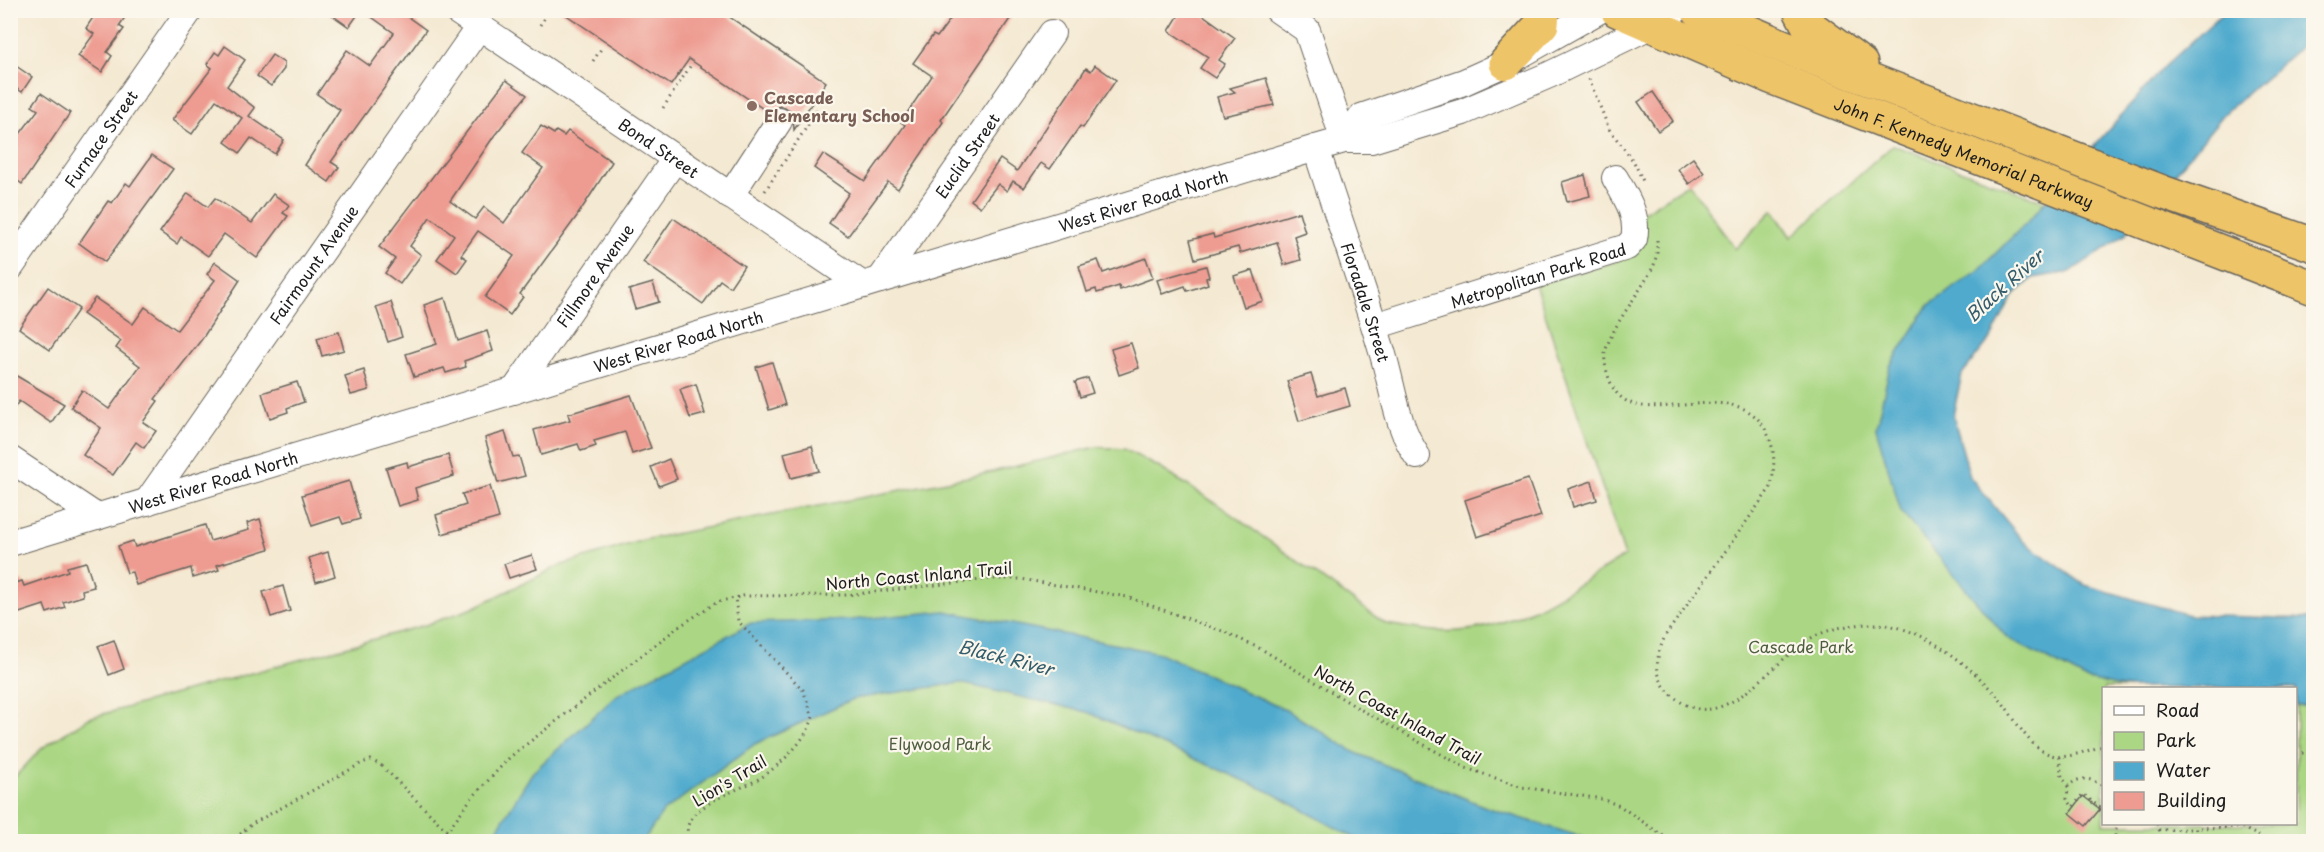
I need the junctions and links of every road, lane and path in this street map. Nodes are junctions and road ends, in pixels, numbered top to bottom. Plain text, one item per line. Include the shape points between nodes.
1 (190, 10) edge
2 (455, 10) edge
3 (1278, 10) edge
4 (1543, 10) edge
5 (1600, 10) edge
6 (1617, 10) edge
7 (1698, 10) edge
8 (1800, 10) edge
9 (549, 11) edge
10 (1663, 18) edge
11 (540, 25) dead end
12 (479, 27) junction
13 (1052, 33) dead end
14 (603, 46) dead end
15 (594, 61) dead end
16 (1506, 63) junction
17 (691, 65) dead end
18 (1587, 72) dead end
19 (1899, 90) junction
20 (663, 108) dead end
21 (813, 108) dead end
22 (779, 121) dead end
23 (1344, 140) junction
24 (1316, 148) junction
25 (675, 159) junction
26 (1615, 178) dead end
27 (1646, 187) dead end
28 (765, 191) dead end
29 (730, 196) junction
30 (1655, 231) dead end
31 (2313, 245) edge
32 (10, 268) edge
33 (872, 283) junction
34 (2313, 288) edge
35 (1375, 326) junction
36 (514, 391) junction
37 (1417, 456) dead end
38 (10, 459) edge
39 (147, 502) junction
40 (97, 517) junction
41 (10, 543) edge
42 (735, 597) junction
43 (2102, 746) edge
44 (2297, 753) edge
45 (2313, 753) edge
46 (2060, 756) junction
47 (2068, 786) junction
48 (2102, 786) edge
49 (2102, 809) edge
50 (2117, 825) edge
51 (2157, 825) edge
52 (2196, 825) edge
53 (2200, 828) dead end
54 (2192, 829) dead end
55 (2259, 836) dead end
56 (231, 842) edge
57 (439, 842) edge
58 (458, 842) edge
59 (691, 842) edge
60 (1672, 842) edge
61 (2114, 842) edge
62 (2195, 842) edge

1 - 32 street, Furnace Street
2 - 12 street, Bond Street
3 - 23 street via 1307,30
4 - 16 highway via 1542,24
5 - 16 street
6 - 10 highway, John F. Kennedy Memorial Parkway
7 - 19 highway, John F. Kennedy Memorial Parkway
8 - 19 highway via 1808,25
9 - 11 path
10 - 23 street, West River Road North via 1463,112 1371,140
10 - 34 highway, John F. Kennedy Memorial Parkway via 1771,77
12 - 25 street, Bond Street
12 - 39 street, Fairmount Avenue
13 - 33 street, Euclid Street
14 - 15 path
16 - 23 street via 1464,82 1361,117
17 - 20 path
18 - 27 path via 1609,129 1634,162
19 - 31 highway, John F. Kennedy Memorial Parkway via 2162,192
21 - 28 path via 818,111
22 - 29 street
23 - 24 street, West River Road North
24 - 33 street, West River Road North
24 - 35 street, Floradale Street
25 - 29 street, Bond Street
25 - 36 street, Fillmore Avenue
26 - 35 street, Metropolitan Park Road via 1635,221 1634,239 1627,247
29 - 33 street, Bond Street
30 - 46 path via 1658,253 1654,265 1606,350 1611,385 1627,400 1641,406 1731,404 1752,414 1763,426 1776,461 1771,487 1665,636 1657,670 1664,686 1690,708 1706,710 1727,705 1805,642 1837,628 1871,624 1918,634 1947,650 1974,672 2037,748
33 - 36 street, West River Road North
35 - 37 street, Floradale Street via 1401,424
36 - 39 street, West River Road North
38 - 40 street
39 - 40 street, West River Road North
40 - 41 street, West River Road North
42 - 57 path, North Coast Inland Trail via 694,615 525,745 481,786
42 - 59 path, Lion's Trail via 735,616 803,690 813,717 774,768 694,814 686,826
42 - 60 path, North Coast Inland Trail via 846,595 1000,579 1087,588 1127,597 1245,641 1466,768 1522,787 1602,799 1620,806
43 - 46 path
44 - 45 path
46 - 47 path via 2062,777
47 - 48 path via 2082,778
47 - 49 path via 2067,799 2073,807 2083,794
50 - 61 path
51 - 54 path via 2159,830
52 - 62 path
53 - 55 path via 2241,827
56 - 58 path, bridge via 252,824 371,760 382,766

